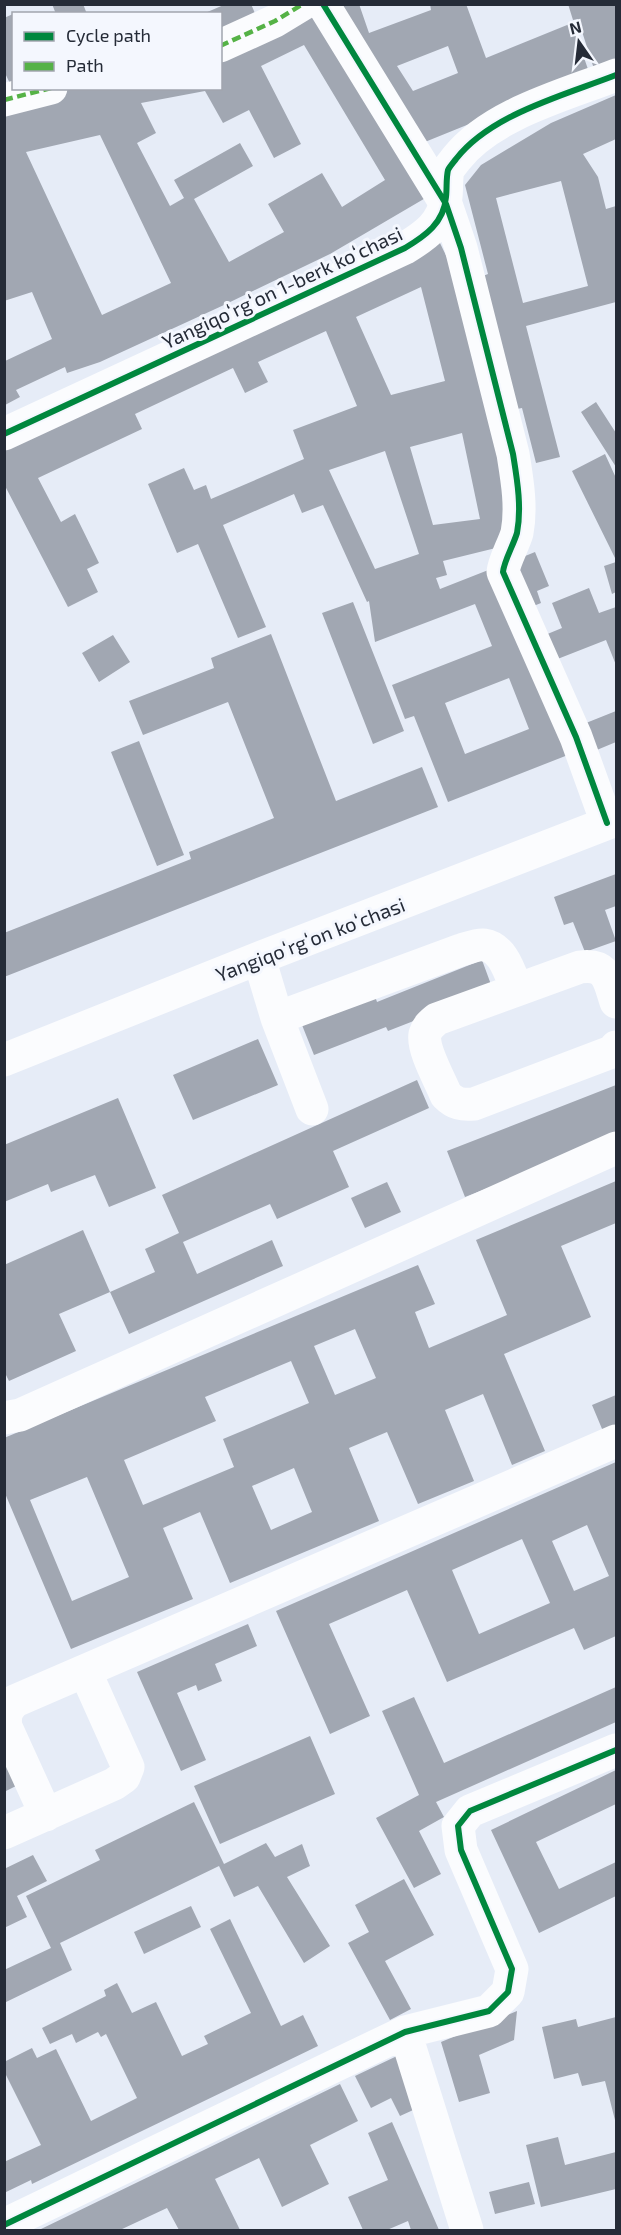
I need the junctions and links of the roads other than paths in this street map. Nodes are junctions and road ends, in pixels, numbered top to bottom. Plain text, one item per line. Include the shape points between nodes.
1 (303, 4) edge
2 (323, 4) edge
3 (222, 45) edge
4 (616, 75) edge
5 (43, 90) edge
6 (4, 100) edge
7 (446, 204) junction
8 (4, 434) edge
9 (612, 822) edge
10 (259, 958) junction
11 (517, 990) junction
12 (616, 1002) edge
13 (277, 1018) junction
14 (616, 1047) edge
15 (4, 1060) edge
16 (312, 1109) dead end
17 (616, 1148) edge
18 (4, 1418) edge
19 (616, 1441) edge
20 (85, 1671) junction
21 (616, 1750) edge
22 (46, 1815) junction
23 (4, 1833) edge
24 (405, 2032) junction
25 (4, 2225) edge
26 (467, 2230) edge

1 - 3 street
2 - 7 street
4 - 7 street, Yangiqoʻrgʻon 1-berk koʻchasi via 486,130 448,170
5 - 6 street
7 - 8 street, Yangiqoʻrgʻon 1-berk koʻchasi via 438,223 426,236 405,248
7 - 9 street via 461,248 513,454 517,530 504,572
9 - 10 street, Yangiqoʻrgʻon koʻchasi
10 - 13 street
10 - 15 street, Yangiqoʻrgʻon koʻchasi
11 - 12 street via 593,965 609,979
11 - 13 street via 505,962 494,949 483,945
11 - 14 street via 437,1019 429,1026 425,1046 452,1101 474,1104
13 - 16 street
17 - 18 street via 20,1415
19 - 20 street
20 - 22 street via 15,1701 5,1718
20 - 22 street via 128,1767 124,1777 114,1784
21 - 24 street via 470,1811 459,1826 461,1850 512,1969 508,1992 489,2011
22 - 23 street
24 - 25 street
24 - 26 street

